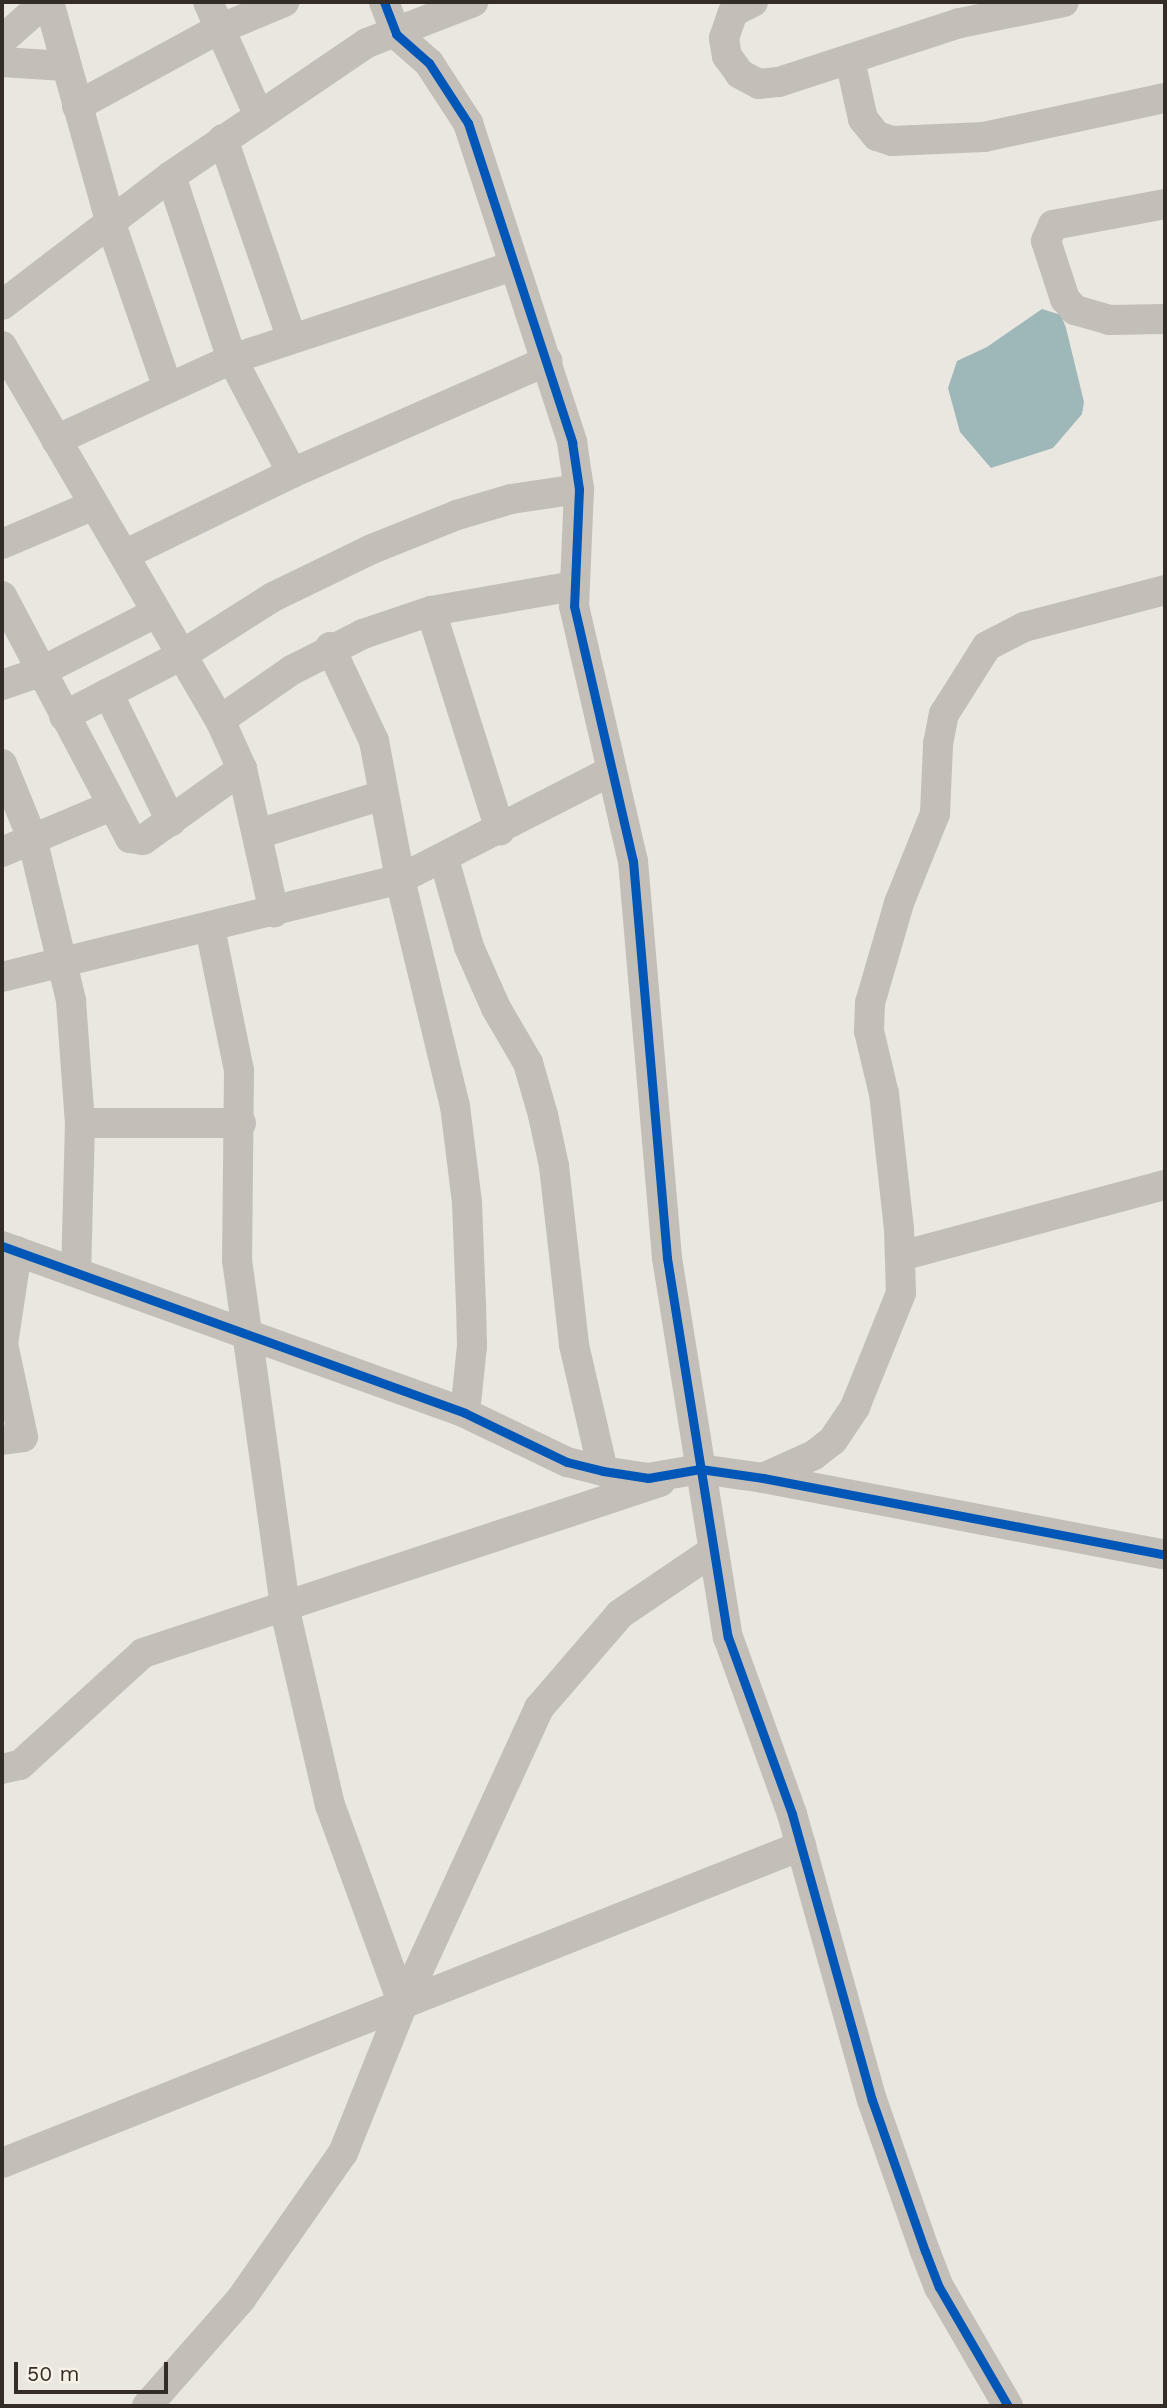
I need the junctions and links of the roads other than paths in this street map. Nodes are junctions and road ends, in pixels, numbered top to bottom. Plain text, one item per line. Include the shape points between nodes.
1 (47, 2) edge
2 (208, 2) edge
3 (285, 2) edge
4 (384, 2) edge
5 (473, 2) edge
6 (753, 2) edge
7 (1064, 2) edge
8 (217, 30) junction
9 (396, 34) junction
10 (2, 40) edge
11 (850, 60) junction
12 (2, 62) edge
13 (65, 66) junction
14 (1165, 98) edge
15 (77, 106) junction
16 (259, 116) junction
17 (223, 139) junction
18 (171, 176) junction
19 (1165, 204) edge
20 (110, 221) junction
21 (513, 265) junction
22 (2, 305) edge
23 (1165, 319) edge
24 (291, 337) junction
25 (2, 346) edge
26 (232, 359) junction
27 (547, 361) junction
28 (167, 386) junction
29 (56, 440) junction
30 (292, 473) junction
31 (579, 489) junction
32 (94, 505) junction
33 (2, 544) edge
34 (124, 555) junction
35 (574, 586) junction
36 (1165, 590) edge
37 (2, 596) edge
38 (431, 611) junction
39 (156, 612) junction
40 (330, 647) junction
41 (180, 656) junction
42 (40, 671) junction
43 (2, 685) edge
44 (108, 693) junction
45 (64, 716) junction
46 (220, 720) junction
47 (2, 764) edge
48 (242, 769) junction
49 (611, 771) junction
50 (383, 795) junction
51 (111, 806) junction
52 (171, 821) junction
53 (500, 830) junction
54 (258, 834) junction
55 (33, 838) junction
56 (2, 852) edge
57 (444, 859) junction
58 (400, 879) junction
59 (274, 912) junction
60 (210, 928) junction
61 (64, 964) junction
62 (2, 977) edge
63 (80, 1123) junction
64 (241, 1123) junction
65 (1165, 1185) edge
66 (9, 1248) edge
67 (901, 1256) junction
68 (76, 1272) junction
69 (246, 1336) junction
70 (465, 1413) junction
71 (2, 1440) edge
72 (700, 1469) junction
73 (603, 1471) junction
74 (763, 1478) junction
75 (713, 1551) junction
76 (1165, 1555) edge
77 (285, 1606) junction
78 (2, 1769) edge
79 (802, 1846) junction
80 (403, 2004) junction
81 (2, 2163) edge
82 (147, 2406) edge
83 (1008, 2406) edge

1 - 10 street
1 - 13 street
2 - 8 street
3 - 8 street
4 - 9 street
5 - 9 street
6 - 11 street via 733,12 726,22 727,56 740,74 759,84 779,82
7 - 11 street via 960,23
8 - 15 street
8 - 16 street
9 - 16 street via 367,43
9 - 21 street via 429,63 468,123
11 - 14 street via 863,119 877,136 900,142 984,137
12 - 13 street
13 - 15 street
15 - 20 street
16 - 17 street
17 - 18 street
17 - 24 street
18 - 20 street
18 - 26 street
19 - 23 street via 1053,225 1046,241 1065,299 1075,310 1109,320
20 - 22 street
20 - 28 street
21 - 24 street
21 - 27 street
24 - 26 street
25 - 29 street
26 - 28 street
26 - 30 street
27 - 30 street
27 - 31 street via 572,442
28 - 29 street
29 - 32 street
30 - 34 street
31 - 35 street
31 - 41 street via 500,502 372,549 273,597
32 - 33 street
32 - 34 street
34 - 39 street
35 - 38 street
35 - 49 street via 577,626
36 - 67 street via 1024,627 987,646 944,714 935,814 899,903 870,1003 869,1031 884,1094
37 - 42 street
38 - 40 street
38 - 53 street
39 - 41 street
39 - 42 street
40 - 46 street
40 - 50 street via 374,741
41 - 44 street
41 - 46 street
42 - 43 street
42 - 45 street
44 - 45 street
44 - 52 street
45 - 51 street
46 - 48 street
47 - 55 street
48 - 52 street
48 - 54 street
49 - 53 street
49 - 72 street via 638,891 667,1258
50 - 54 street
50 - 58 street
51 - 52 street via 124,831 136,842
51 - 55 street
53 - 57 street
54 - 59 street
55 - 56 street
55 - 61 street
57 - 58 street
57 - 73 street via 469,947 496,1008 528,1063 543,1115 554,1166 573,1345
58 - 59 street
58 - 70 street via 455,1106 467,1202 472,1346
59 - 60 street
60 - 61 street
60 - 64 street via 239,1071
61 - 62 street
61 - 63 street via 78,1055
63 - 64 street
63 - 68 street
64 - 69 street via 235,1221
65 - 67 street
66 - 68 street
66 - 71 street via 3,1344 23,1437
67 - 74 street via 901,1293 855,1407 824,1447
68 - 69 street
69 - 70 street
69 - 77 street
70 - 73 street via 568,1462
72 - 73 street via 648,1478
72 - 74 street
72 - 75 street
72 - 77 street
74 - 76 street
75 - 79 street via 738,1673
75 - 80 street via 620,1614 539,1708
77 - 78 street via 144,1653 20,1765
77 - 80 street via 330,1805
79 - 80 street
79 - 83 street via 872,2100 925,2251 939,2287
80 - 81 street
80 - 82 street via 343,2152 241,2299

